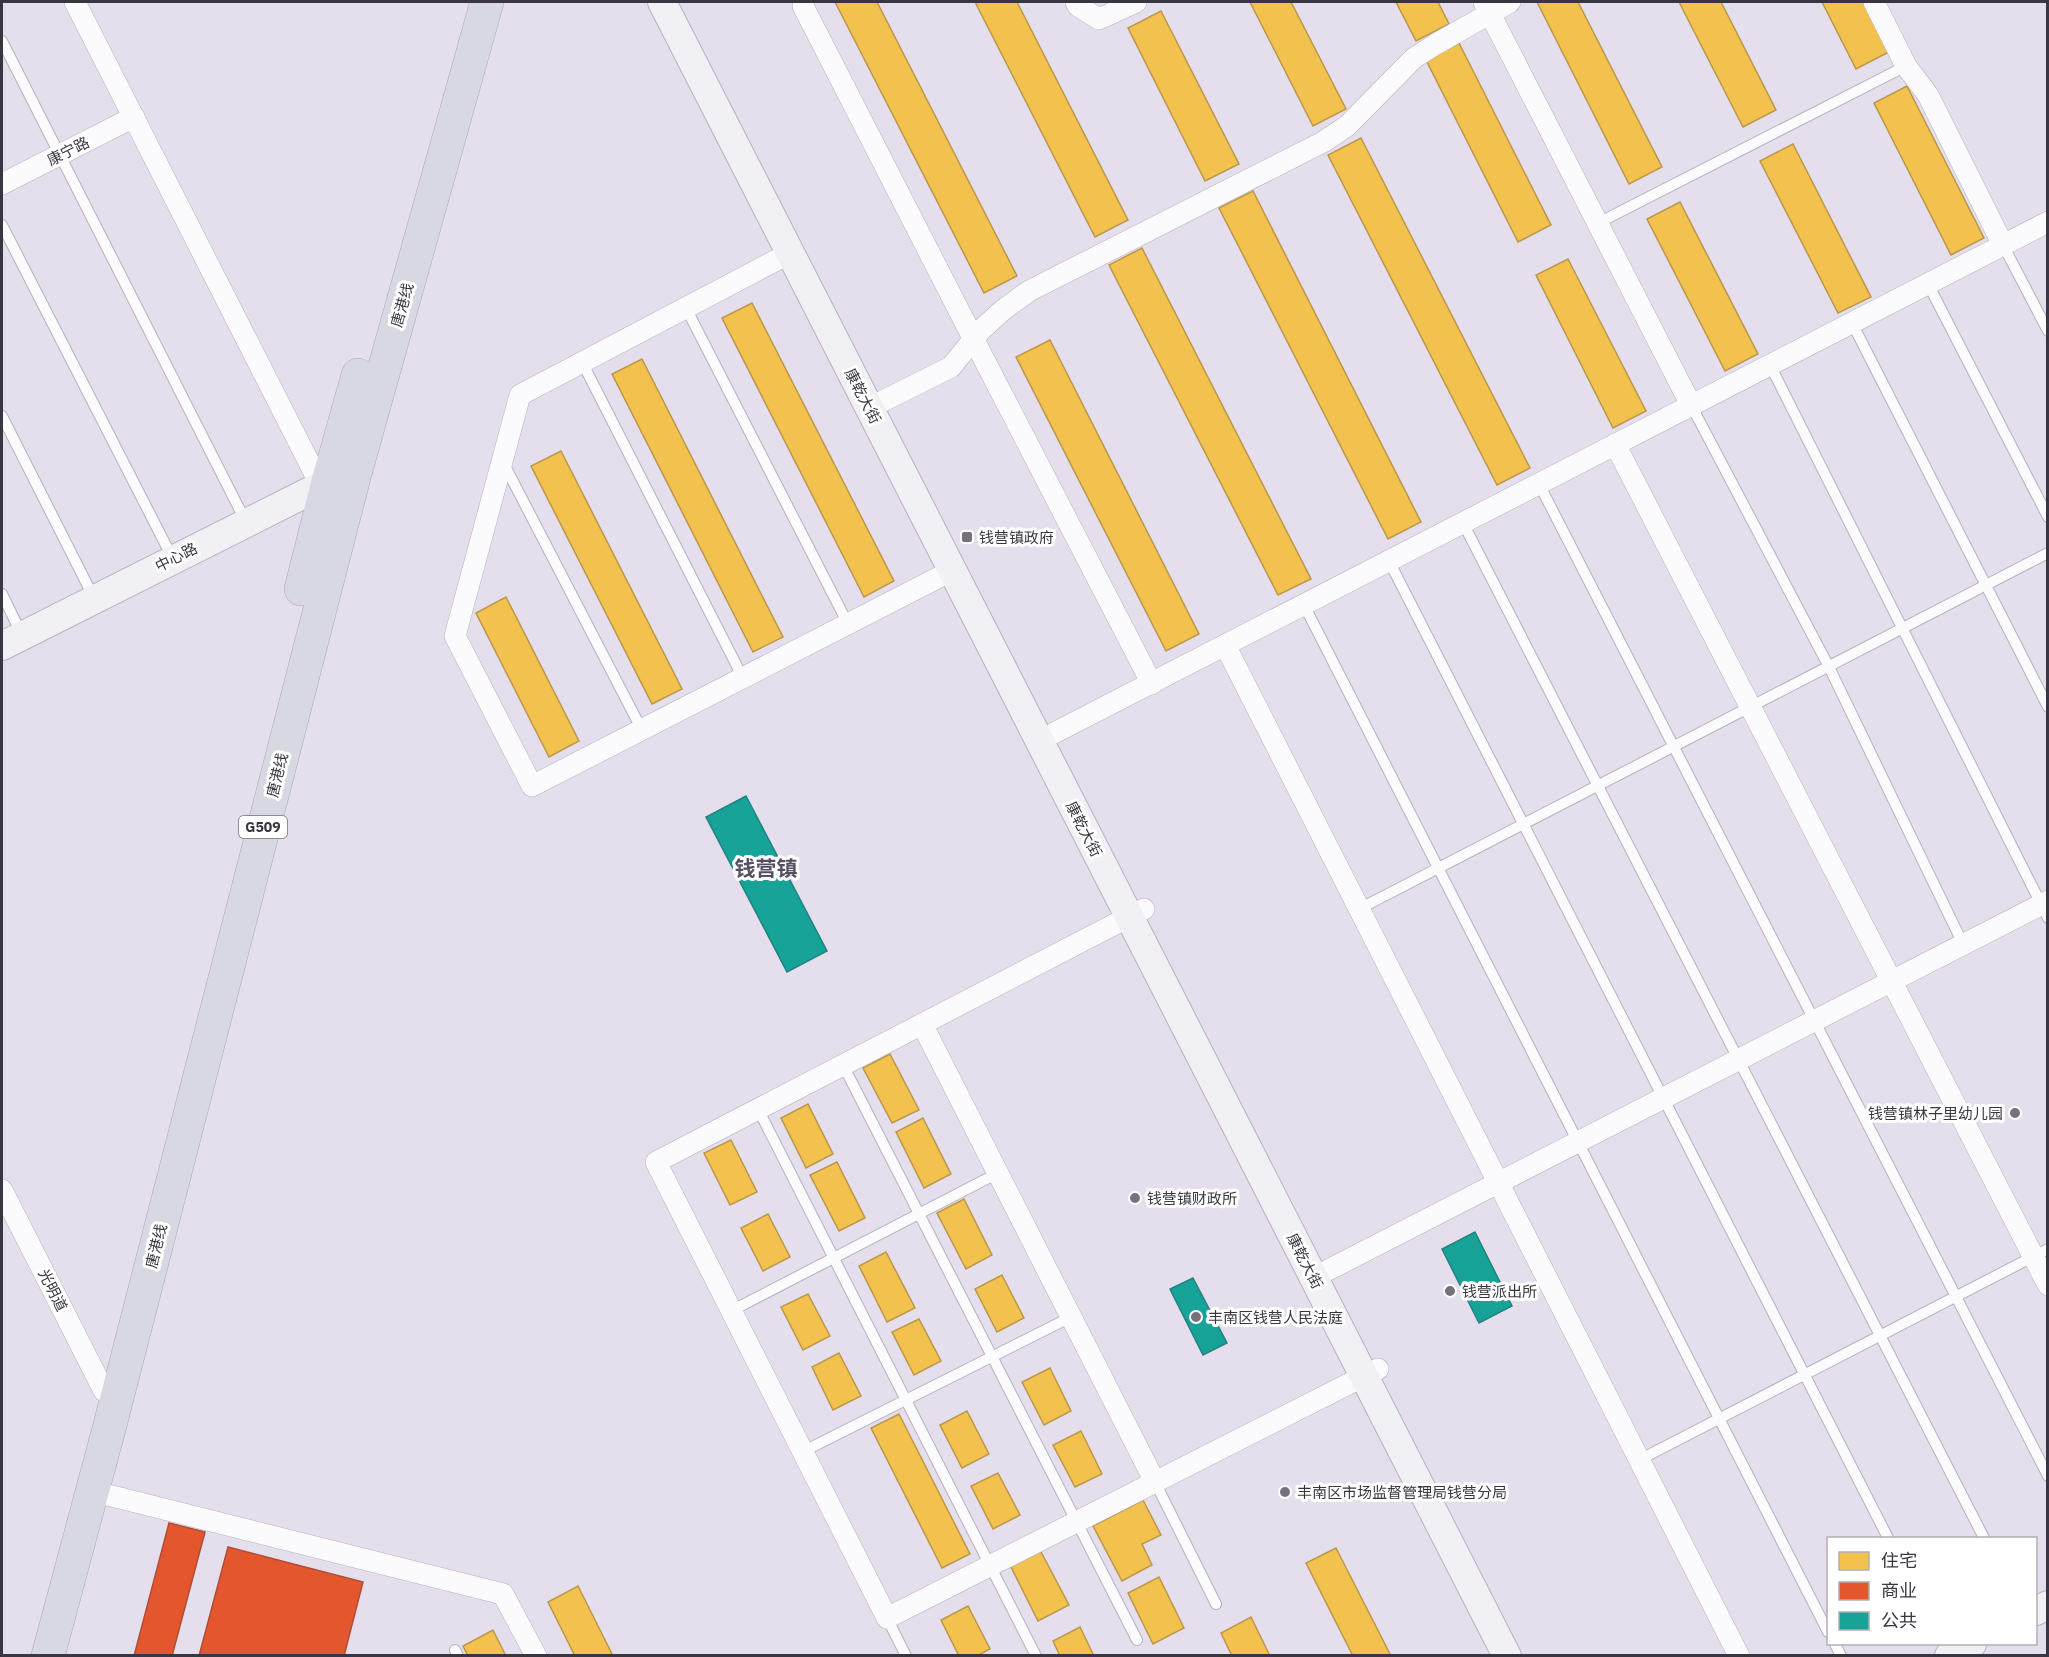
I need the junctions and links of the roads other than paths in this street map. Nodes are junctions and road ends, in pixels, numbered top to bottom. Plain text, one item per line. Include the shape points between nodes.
1 (75, 2) edge
2 (466, 2) edge
3 (487, 2) edge
4 (662, 2) edge
5 (680, 2) edge
6 (804, 2) edge
7 (1076, 2) edge
8 (1136, 2) edge
9 (1510, 2) edge
10 (1874, 2) edge
11 (1486, 7) edge
12 (2, 41) edge
13 (1906, 66) junction
14 (134, 117) junction
15 (60, 155) junction
16 (2, 184) edge
17 (2048, 222) edge
18 (1598, 223) junction
19 (2, 225) edge
20 (2003, 244) junction
21 (790, 253) junction
22 (1928, 284) junction
23 (686, 308) junction
24 (1852, 323) junction
25 (2048, 331) edge
26 (974, 340) junction
27 (582, 362) junction
28 (1770, 365) junction
29 (883, 401) junction
30 (1692, 405) junction
31 (2, 416) edge
32 (1615, 444) junction
33 (502, 461) junction
34 (334, 481) junction
35 (1539, 484) junction
36 (2048, 517) edge
37 (246, 522) junction
38 (1463, 523) junction
39 (2048, 554) edge
40 (173, 559) junction
41 (1389, 561) junction
42 (952, 570) junction
43 (1986, 585) junction
44 (2, 594) edge
45 (95, 599) junction
46 (1304, 605) junction
47 (848, 624) junction
48 (1902, 628) junction
49 (12, 640) edge
50 (1225, 645) junction
51 (1829, 667) junction
52 (743, 678) junction
53 (1152, 684) junction
54 (1750, 707) junction
55 (2048, 707) edge
56 (642, 730) junction
57 (1054, 733) junction
58 (1674, 747) junction
59 (1598, 786) junction
60 (1524, 825) junction
61 (1438, 869) junction
62 (2045, 908) edge
63 (1359, 909) junction
64 (1136, 913) junction
65 (1963, 944) junction
66 (1891, 980) junction
67 (1814, 1020) junction
68 (922, 1024) junction
69 (1738, 1059) junction
70 (843, 1065) junction
71 (1663, 1098) junction
72 (758, 1109) junction
73 (1578, 1141) junction
74 (998, 1173) junction
75 (1498, 1182) junction
76 (2, 1190) edge
77 (919, 1214) junction
78 (2040, 1253) edge
79 (834, 1258) junction
80 (1328, 1270) junction
81 (2048, 1285) edge
82 (1955, 1297) junction
83 (731, 1311) junction
84 (1071, 1317) junction
85 (1880, 1336) junction
86 (992, 1357) junction
87 (1371, 1372) junction
88 (1804, 1375) junction
89 (104, 1391) junction
90 (906, 1400) junction
91 (1720, 1418) junction
92 (802, 1452) junction
93 (1639, 1460) junction
94 (2048, 1476) edge
95 (1155, 1482) junction
96 (92, 1491) junction
97 (1076, 1522) junction
98 (1887, 1537) edge
99 (1983, 1537) edge
100 (990, 1565) junction
101 (1216, 1604) dead end
102 (887, 1618) junction
103 (1827, 1630) edge
104 (1137, 1640) dead end
105 (1970, 1645) edge
106 (29, 1656) edge
107 (48, 1656) edge
108 (536, 1656) edge
109 (906, 1656) edge
110 (1036, 1656) edge
111 (1507, 1656) edge
112 (1524, 1656) edge
113 (1738, 1656) edge
114 (1948, 1656) edge

1 - 14 street
2 - 34 highway, 唐港线 / G509
3 - 34 highway, 唐港线 / G509
4 - 21 street, 康乾大街
5 - 29 street, 康乾大街
6 - 26 street
7 - 8 street via 1099,19
9 - 11 street
10 - 13 street
11 - 18 street
11 - 26 street via 1414,58 1347,126 1323,142 1029,291 1003,310
12 - 15 lane
13 - 18 lane
13 - 20 street via 1928,95
14 - 15 street, 康宁路
14 - 34 street
15 - 16 street, 康宁路
15 - 37 lane
17 - 20 street
18 - 30 street
19 - 40 lane
20 - 22 street
20 - 25 lane
21 - 23 street
21 - 42 street, 康乾大街
22 - 24 street
22 - 36 lane
23 - 27 street
23 - 47 lane
24 - 28 street
24 - 43 lane
26 - 29 street via 951,367
26 - 53 street
27 - 33 street via 520,395
27 - 52 lane
28 - 30 street
28 - 48 lane
29 - 57 street, 康乾大街
30 - 32 street
30 - 51 lane
31 - 45 lane
32 - 35 street
32 - 54 street
33 - 56 lane
33 - 56 street via 455,636 532,786
34 - 37 street, 中心路
34 - 89 highway, 唐港线 / G509
34 - 96 highway, 唐港线 / G509
35 - 38 street
35 - 58 lane
37 - 40 street, 中心路
38 - 41 street
38 - 59 lane
39 - 43 lane
40 - 45 street, 中心路
41 - 46 street
41 - 60 lane
42 - 47 street
42 - 64 street, 康乾大街
43 - 48 lane
43 - 55 lane
44 - 49 lane
45 - 49 street, 中心路
46 - 50 street
46 - 61 lane
47 - 52 street
48 - 51 lane
48 - 62 lane
50 - 53 street
50 - 63 street
51 - 54 lane
51 - 65 lane
52 - 56 street
53 - 57 street
54 - 58 lane
54 - 66 street
57 - 64 street, 康乾大街
58 - 59 lane
58 - 67 lane
59 - 60 lane
59 - 69 lane
60 - 61 lane
60 - 71 lane
61 - 63 lane
61 - 73 lane
62 - 65 street
63 - 75 street
64 - 68 street
64 - 80 street, 康乾大街
64 - 87 street, 康乾大街
65 - 66 street
66 - 67 street
66 - 78 street
67 - 69 street
67 - 82 lane
68 - 70 street
68 - 74 street
69 - 71 street
69 - 85 lane
70 - 72 street
70 - 77 lane
71 - 73 street
71 - 88 lane
72 - 79 lane
72 - 83 street via 656,1162
73 - 75 street
73 - 91 lane
74 - 77 lane
74 - 84 street
75 - 80 street
75 - 93 street
76 - 89 street, 光明道
77 - 79 lane
77 - 86 lane
78 - 81 street
78 - 82 lane
79 - 83 lane
79 - 90 lane
80 - 87 street, 康乾大街
82 - 85 lane
82 - 94 lane
83 - 92 street
84 - 86 lane
84 - 95 street
85 - 88 lane
85 - 99 lane
86 - 90 lane
86 - 97 lane
87 - 95 street
87 - 111 street, 康乾大街
87 - 112 street, 康乾大街
88 - 91 lane
88 - 98 lane
89 - 106 highway, 唐港线 / G509
90 - 92 lane
90 - 100 lane
91 - 93 lane
91 - 103 lane
92 - 102 street
93 - 113 street
95 - 97 street
95 - 101 lane
96 - 107 highway, 唐港线 / G509
96 - 108 street via 502,1594
97 - 100 street
97 - 104 lane
100 - 102 street
100 - 110 lane
102 - 109 lane
105 - 114 street

